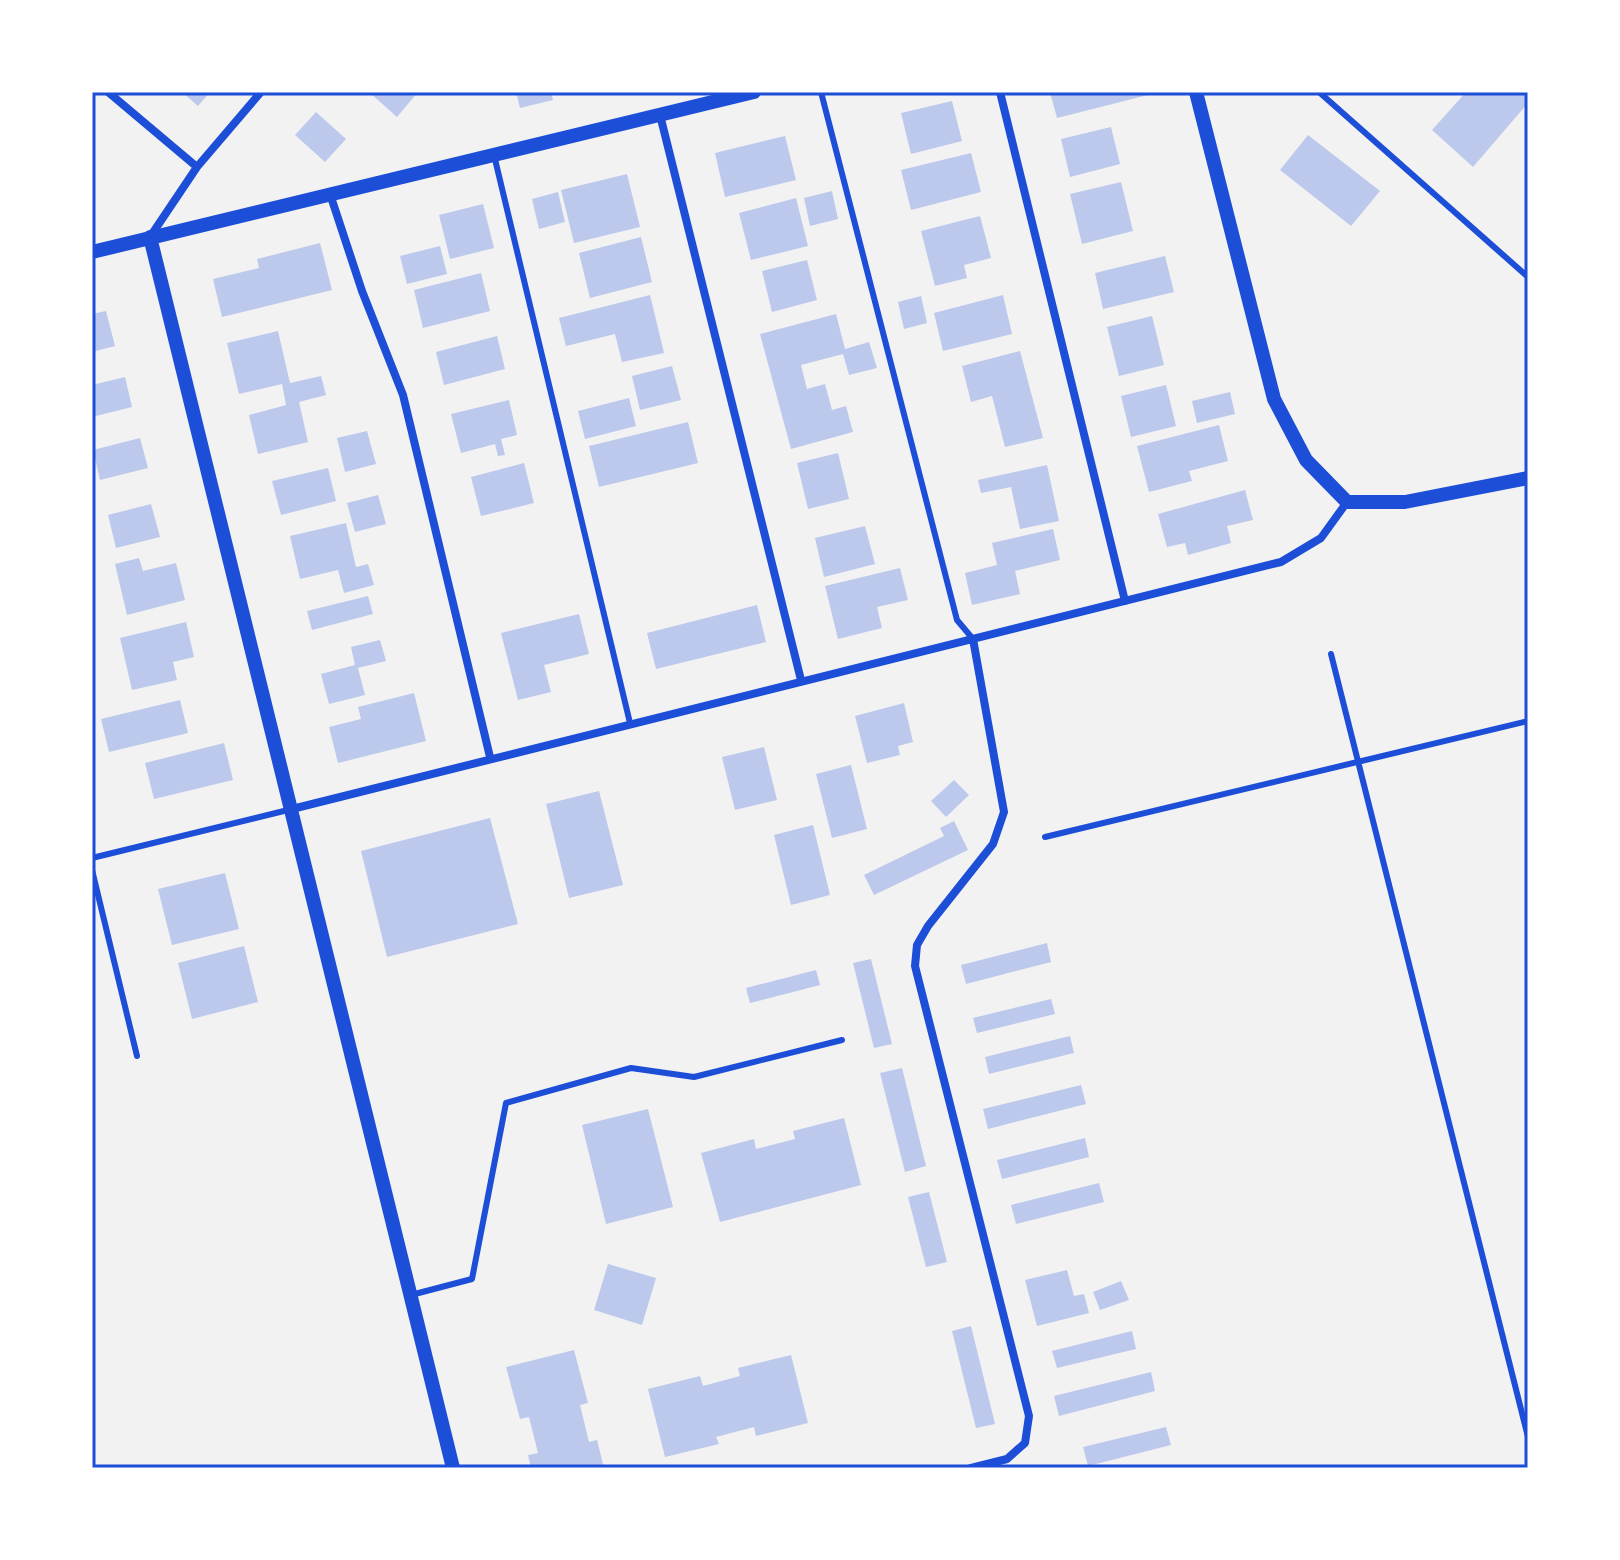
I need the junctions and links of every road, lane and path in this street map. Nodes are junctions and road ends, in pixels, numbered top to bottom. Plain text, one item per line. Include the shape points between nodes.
1 (108, 92) edge
2 (261, 92) edge
3 (754, 92) edge
4 (821, 92) edge
5 (1000, 92) edge
6 (1196, 92) edge
7 (1319, 92) edge
8 (660, 115) junction
9 (494, 155) junction
10 (197, 167) junction
11 (330, 194) junction
12 (150, 237) junction
13 (92, 252) edge
14 (1528, 277) edge
15 (1526, 476) edge
16 (1347, 502) junction
17 (1125, 601) junction
18 (973, 639) junction
19 (1331, 654) dead end
20 (801, 680) junction
21 (1528, 721) edge
22 (630, 723) junction
23 (490, 757) junction
24 (1358, 762) junction
25 (292, 809) junction
26 (1045, 837) dead end
27 (92, 858) edge
28 (92, 870) edge
29 (842, 1040) dead end
30 (137, 1056) dead end
31 (411, 1295) junction
32 (1528, 1437) edge
33 (453, 1468) edge
34 (971, 1468) edge

1 - 10 street
2 - 10 street
3 - 8 street
4 - 18 lane via 957,620
5 - 17 street
6 - 16 street via 1274,399 1306,460
7 - 14 lane
8 - 9 street
8 - 20 street
9 - 11 street
9 - 22 lane
10 - 12 street
11 - 12 street
11 - 23 street via 403,395
12 - 13 street
12 - 25 street
15 - 16 street via 1405,502
16 - 17 street via 1321,538 1281,562
17 - 18 street
18 - 20 street
18 - 34 street via 1004,812 993,844 917,945 915,966 1029,1416 1025,1443 1007,1459
19 - 24 lane
20 - 22 street
21 - 24 lane
22 - 23 street
23 - 25 street
24 - 26 lane
24 - 32 lane
25 - 27 lane
25 - 31 street
28 - 30 lane
29 - 31 lane via 694,1077 631,1068 506,1103 472,1279
31 - 33 street

